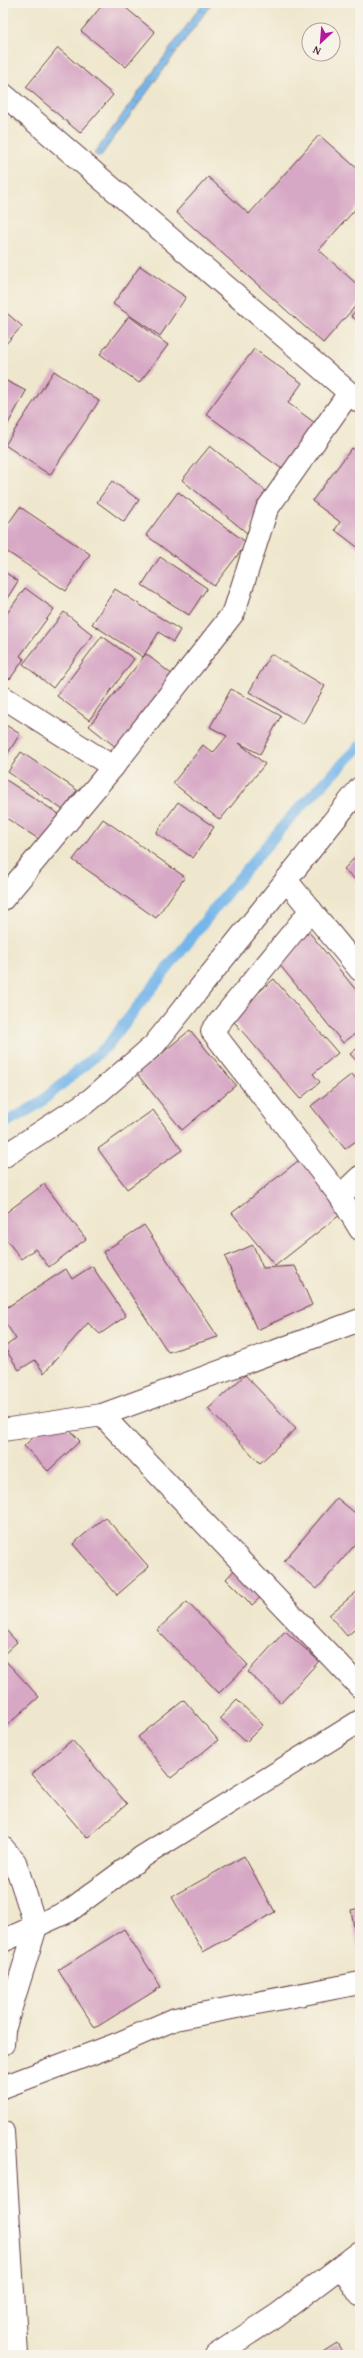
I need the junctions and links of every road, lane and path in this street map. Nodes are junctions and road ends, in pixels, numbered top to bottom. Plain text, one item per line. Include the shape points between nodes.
1 (3, 94) edge
2 (355, 397) edge
3 (3, 697) edge
4 (113, 767) junction
5 (360, 788) edge
6 (286, 880) junction
7 (3, 899) edge
8 (311, 910) junction
9 (360, 970) edge
10 (3, 1157) edge
11 (360, 1177) edge
12 (340, 1196) junction
13 (360, 1229) edge
14 (360, 1320) edge
15 (102, 1415) junction
16 (3, 1430) edge
17 (360, 1687) edge
18 (360, 1721) edge
19 (3, 1848) edge
20 (36, 1927) junction
21 (3, 1941) edge
22 (360, 1983) edge
23 (3, 2044) edge
24 (3, 2087) edge
25 (3, 2132) edge
26 (360, 2252) edge
27 (341, 2267) junction
28 (360, 2295) edge
29 (17, 2355) edge
30 (216, 2355) edge

1 - 2 street
2 - 4 street via 267,509 234,612
3 - 4 street
4 - 7 street
5 - 6 street
6 - 8 street
6 - 10 street via 154,1045 90,1100
8 - 9 street
8 - 12 street via 212,1031
11 - 12 street
12 - 13 street
14 - 15 street
15 - 16 street
15 - 17 street
18 - 20 street via 142,1857 69,1911
19 - 20 street via 15,1862
20 - 21 street
20 - 23 street via 4,2030
22 - 24 street via 175,2019
25 - 29 street
26 - 27 street
27 - 28 street
27 - 30 street

